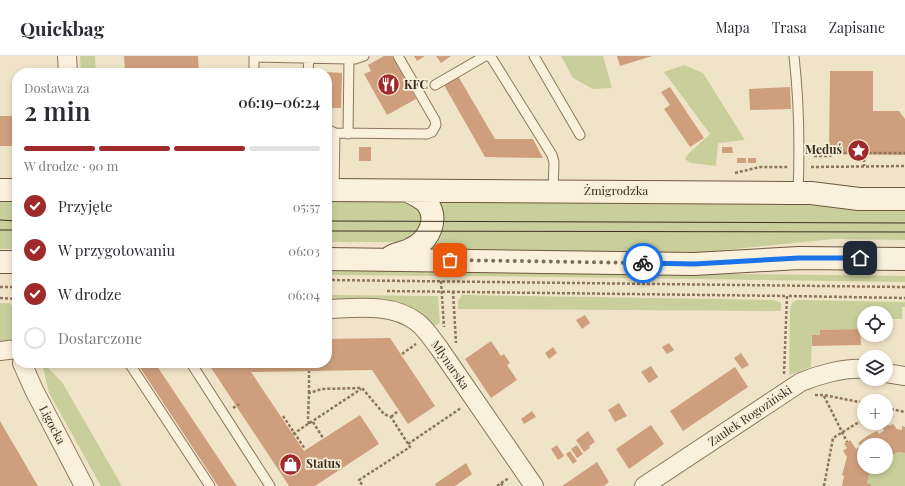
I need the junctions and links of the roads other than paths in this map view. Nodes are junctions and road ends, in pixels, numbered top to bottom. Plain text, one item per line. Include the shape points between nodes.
1 (67, 56) edge
2 (364, 56) edge
3 (398, 56) edge
4 (487, 56) edge
5 (534, 56) edge
6 (794, 56) edge
7 (254, 57) edge
8 (349, 57) edge
9 (309, 58) junction
10 (68, 68) edge
11 (254, 68) edge
12 (308, 68) edge
13 (435, 85) dead end
14 (332, 131) edge
15 (348, 134) junction
16 (580, 135) dead end
17 (0, 190) edge
18 (12, 190) edge
19 (332, 190) edge
20 (408, 191) junction
21 (553, 191) junction
22 (798, 193) junction
23 (905, 199) edge
24 (332, 259) edge
25 (384, 259) junction
26 (905, 259) edge
27 (0, 262) edge
28 (12, 262) edge
29 (332, 309) edge
30 (22, 368) edge
31 (132, 368) edge
32 (193, 368) edge
33 (857, 370) edge
34 (893, 374) edge
35 (905, 376) edge
36 (84, 486) edge
37 (210, 486) edge
38 (270, 486) edge
39 (534, 486) edge
40 (644, 486) edge

1 - 10 street
2 - 8 lane via 355,59
3 - 15 lane via 435,120 436,125 432,132
4 - 13 lane
4 - 21 lane via 492,57 552,155
5 - 16 lane
6 - 22 lane via 798,120
7 - 9 lane
7 - 11 lane
8 - 9 lane
8 - 15 lane
9 - 12 lane
14 - 15 lane
17 - 18 main road
19 - 20 main road, Żmigrodzka
20 - 21 main road, Żmigrodzka
20 - 25 main road via 427,204 431,212 432,226 427,238 413,248
21 - 22 main road, Żmigrodzka
22 - 23 main road, Żmigrodzka
24 - 25 main road
25 - 26 main road via 694,264 799,258
27 - 28 main road
29 - 39 street, Młynarska via 380,308 402,313 448,348
30 - 36 street, Ligocka
31 - 37 lane
32 - 38 lane
33 - 40 street, Zaułek Rogoziński via 816,376 800,382
34 - 35 street

